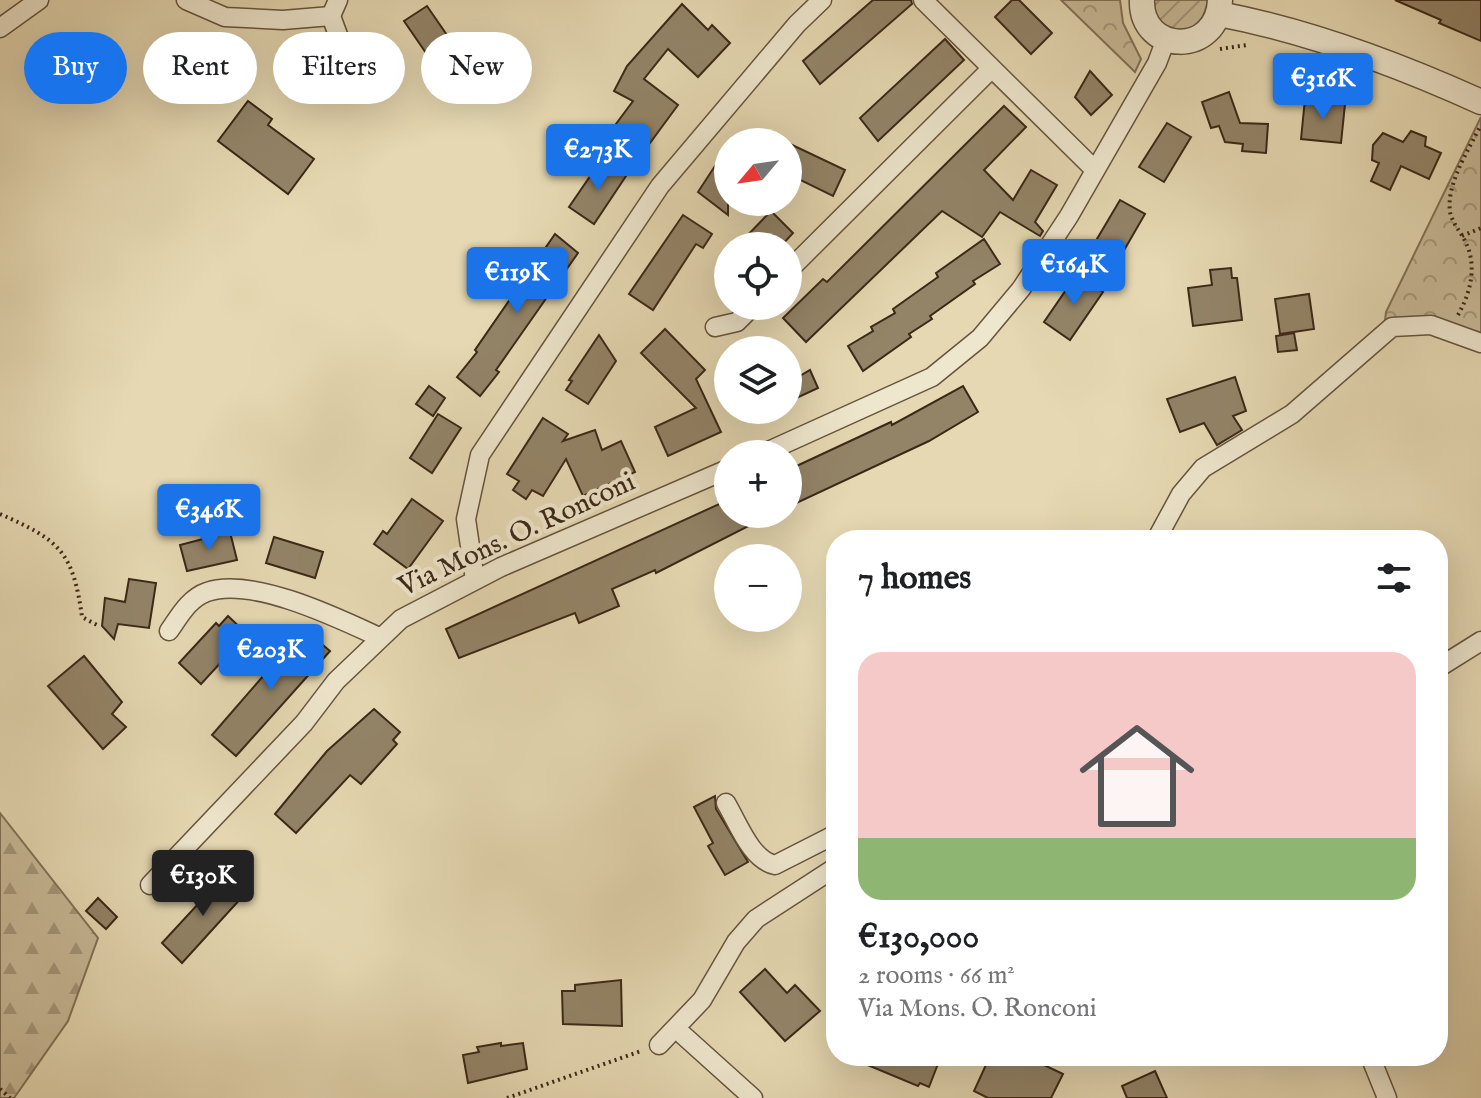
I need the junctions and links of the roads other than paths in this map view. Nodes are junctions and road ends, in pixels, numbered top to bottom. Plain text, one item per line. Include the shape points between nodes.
1 (39, 0) edge
2 (186, 0) edge
3 (822, 0) edge
4 (923, 0) edge
5 (1142, 0) edge
6 (1219, 7) edge
7 (335, 8) edge
8 (0, 28) edge
9 (340, 32) edge
10 (1166, 39) junction
11 (991, 69) junction
12 (1481, 102) edge
13 (1094, 169) junction
14 (802, 257) edge
15 (739, 320) edge
16 (715, 327) dead end
17 (1481, 343) edge
18 (793, 440) edge
19 (714, 475) edge
20 (1161, 530) edge
21 (475, 580) junction
22 (169, 631) dead end
23 (379, 637) junction
24 (1481, 641) edge
25 (1448, 662) edge
26 (726, 803) dead end
27 (826, 839) edge
28 (826, 874) edge
29 (150, 885) dead end
30 (683, 1035) dead end
31 (659, 1045) road end
32 (1374, 1066) edge
33 (753, 1098) edge
34 (1387, 1098) edge

1 - 8 street
2 - 7 street via 225,17 283,20
3 - 21 street via 660,186 480,455 466,519
4 - 11 street
5 - 10 street via 1146,21
6 - 10 street via 1214,24 1198,38
6 - 12 street via 1398,66
7 - 9 street
10 - 13 street
11 - 13 street
11 - 14 street
13 - 18 street via 1021,289 980,338 932,377
15 - 16 street
17 - 20 street via 1431,325 1392,327 1292,414 1203,468
19 - 21 street, Via Mons. O. Ronconi
21 - 23 street, Via Mons. O. Ronconi via 401,619
22 - 23 street via 185,608 206,592 227,589 274,595
23 - 29 street, Via Mons. O. Ronconi
24 - 25 street
26 - 27 street via 756,854 767,863 775,865
28 - 31 street via 756,919 702,1000
30 - 33 street
32 - 34 street

